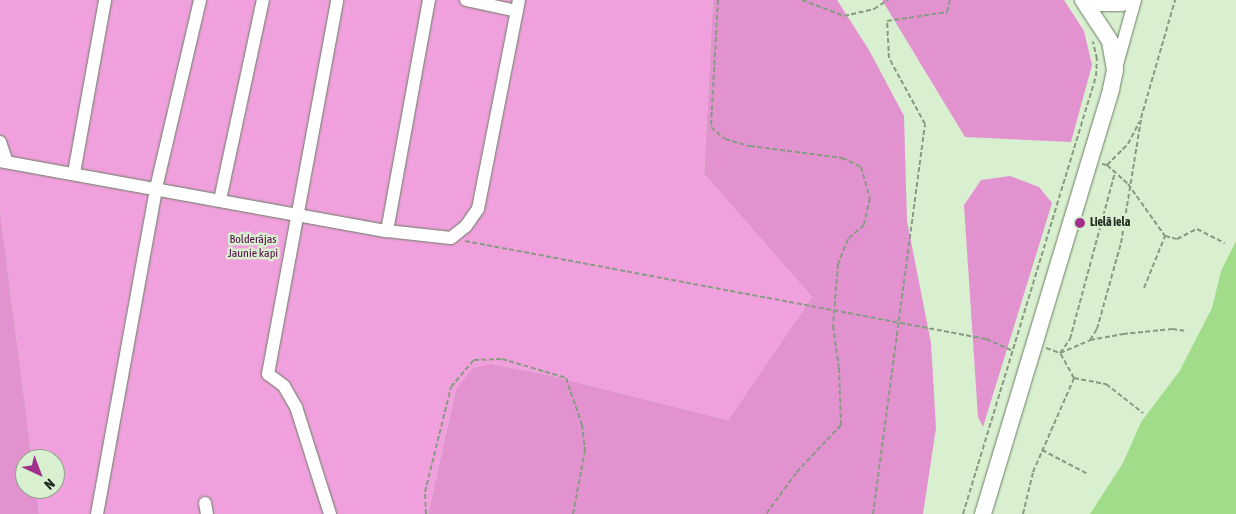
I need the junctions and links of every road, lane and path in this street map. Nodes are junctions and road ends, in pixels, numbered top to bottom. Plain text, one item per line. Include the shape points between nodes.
1 (105, 0) edge
2 (200, 0) edge
3 (263, 0) edge
4 (337, 0) edge
5 (429, 0) edge
6 (466, 0) edge
7 (718, 0) edge
8 (802, 0) edge
9 (888, 0) edge
10 (950, 0) edge
11 (1134, 0) edge
12 (1175, 0) edge
13 (1085, 3) edge
14 (518, 5) edge
15 (1091, 34) dead end
16 (1115, 70) junction
17 (1141, 119) junction
18 (0, 142) edge
19 (4, 161) edge
20 (1090, 163) junction
21 (1107, 165) junction
22 (1115, 172) junction
23 (74, 173) junction
24 (1064, 180) junction
25 (1069, 182) dead end
26 (156, 188) junction
27 (1130, 188) junction
28 (220, 200) junction
29 (296, 214) junction
30 (387, 232) junction
31 (1165, 236) junction
32 (451, 238) junction
33 (1225, 243) dead end
34 (1144, 288) dead end
35 (835, 313) junction
36 (900, 324) junction
37 (1188, 331) dead end
38 (1090, 340) junction
39 (1032, 343) junction
40 (1013, 351) junction
41 (1060, 353) junction
42 (1074, 378) junction
43 (1142, 413) dead end
44 (1042, 450) junction
45 (1088, 474) dead end
46 (97, 514) edge
47 (330, 514) edge
48 (426, 514) edge
49 (573, 514) edge
50 (766, 514) edge
51 (873, 514) edge
52 (963, 514) edge
53 (983, 514) edge
54 (1023, 514) edge

1 - 23 street
2 - 26 street
3 - 28 street
4 - 29 street
5 - 30 street
6 - 14 street
7 - 35 path via 711,127 725,139 750,146 842,158 861,167 870,198 864,225 848,240 838,264
8 - 9 path via 844,16 874,9
10 - 36 path via 947,12 887,20 889,58 925,124
11 - 13 street via 1122,5
11 - 16 street
12 - 17 path
13 - 16 main road via 1110,41
14 - 32 street via 478,209 466,226
15 - 24 path via 1098,59 1096,76
16 - 20 main road
17 - 21 path via 1128,144
17 - 27 path
18 - 19 street
19 - 23 street
20 - 21 path
20 - 39 main road
21 - 22 path
22 - 27 path
22 - 41 path via 1070,339
23 - 26 street
24 - 25 path
24 - 40 path
26 - 28 street
26 - 46 street
27 - 31 path
27 - 38 path via 1121,243 1097,329
28 - 29 street
29 - 30 street
29 - 47 street via 268,374 284,386 296,407
30 - 32 street
31 - 33 path via 1177,239 1197,229
31 - 34 path
32 - 35 path
35 - 36 path
35 - 50 path via 833,326 839,368 841,425 796,473
36 - 40 path via 986,339
36 - 51 path
37 - 38 path via 1172,329
38 - 41 path
39 - 41 path
39 - 53 main road
40 - 52 path
41 - 42 path
42 - 43 path via 1106,384
42 - 44 path
44 - 45 path
44 - 54 path via 1032,472
48 - 49 path via 425,492 450,387 474,360 502,359 567,380 582,425 585,450

